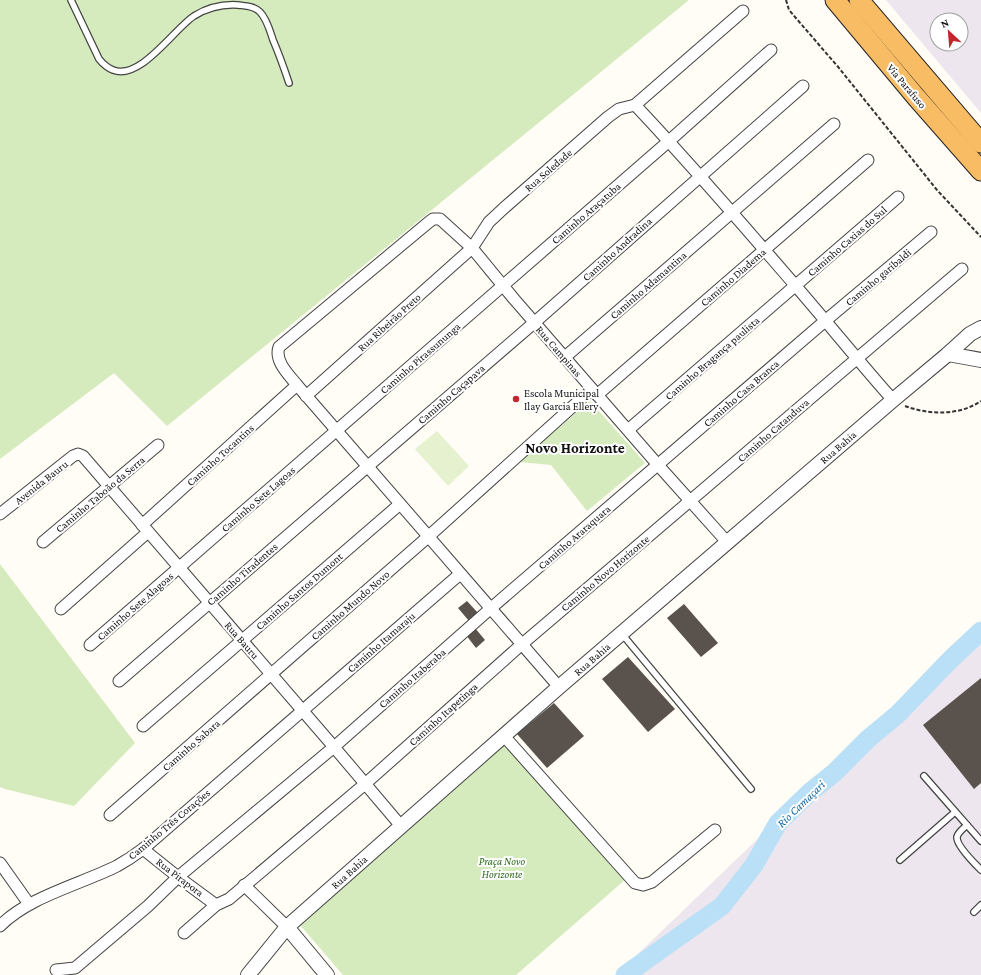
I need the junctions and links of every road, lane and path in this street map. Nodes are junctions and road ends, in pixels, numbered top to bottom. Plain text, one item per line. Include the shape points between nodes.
1 (71, 0) edge
2 (786, 0) edge
3 (835, 0) edge
4 (859, 0) edge
5 (743, 11) dead end
6 (771, 50) dead end
7 (289, 83) dead end
8 (802, 86) dead end
9 (635, 105) junction
10 (834, 124) dead end
11 (669, 141) junction
12 (981, 142) edge
13 (868, 160) dead end
14 (981, 171) edge
15 (699, 177) junction
16 (898, 197) dead end
17 (732, 212) junction
18 (931, 232) dead end
19 (981, 237) edge
20 (472, 248) junction
21 (764, 250) junction
22 (962, 269) dead end
23 (795, 285) junction
24 (503, 286) junction
25 (825, 321) junction
26 (535, 322) junction
27 (981, 328) edge
28 (948, 354) junction
29 (565, 357) junction
30 (856, 359) junction
31 (981, 360) edge
32 (297, 385) junction
33 (595, 392) junction
34 (306, 396) junction
35 (893, 400) junction
36 (981, 401) edge
37 (628, 430) junction
38 (337, 431) junction
39 (158, 445) dead end
40 (83, 456) joint
41 (658, 465) junction
42 (366, 466) junction
43 (110, 487) junction
44 (690, 502) junction
45 (400, 504) junction
46 (0, 514) edge
47 (145, 528) junction
48 (429, 536) junction
49 (43, 542) dead end
50 (727, 542) junction
51 (179, 568) junction
52 (460, 574) junction
53 (210, 602) junction
54 (61, 609) dead end
55 (490, 609) junction
56 (622, 633) junction
57 (242, 640) junction
58 (90, 645) dead end
59 (521, 645) junction
60 (272, 674) junction
61 (118, 681) dead end
62 (559, 688) junction
63 (302, 710) junction
64 (143, 726) dead end
65 (504, 736) junction
66 (334, 747) junction
67 (924, 776) dead end
68 (365, 784) junction
69 (751, 789) dead end
70 (955, 812) junction
71 (110, 815) dead end
72 (968, 825) junction
73 (401, 826) junction
74 (715, 830) dead end
75 (981, 841) edge
76 (143, 849) junction
77 (900, 860) dead end
78 (0, 864) edge
79 (981, 870) edge
80 (178, 877) junction
81 (244, 885) junction
82 (29, 904) junction
83 (216, 905) junction
84 (981, 905) edge
85 (974, 912) dead end
86 (0, 926) edge
87 (287, 927) junction
88 (184, 933) dead end
89 (56, 970) dead end
90 (248, 975) edge
91 (327, 975) edge

1 - 7 lane via 99,59 114,71 124,72 148,60 195,16 228,4 255,8 265,18
2 - 19 path via 789,10 937,190
3 - 14 highway, Via Parafuso
4 - 12 highway, Via Parafuso
5 - 9 street
6 - 11 street, Caminho Araçatuba
8 - 15 street, Caminho Andradina
9 - 11 street
9 - 20 street, Rua Soledade via 608,117 527,188 489,222
10 - 17 street, Caminho Adamantina
11 - 15 street
11 - 24 street, Caminho Araçatuba
13 - 21 street, Caminho Diadema
15 - 17 street
15 - 26 street, Caminho Andradina
16 - 23 street, Caminho Caxias do Sul
17 - 21 street
17 - 29 street, Caminho Adamantina
18 - 25 street, Caminho garibaldi
20 - 24 street, Rua Campinas
20 - 32 street, Rua Campinas via 440,219 429,222 279,347 279,361
20 - 34 street, Rua Ribeirão Preto
21 - 23 street
21 - 33 street, Caminho Diadema
22 - 30 street, Caminho Catanduva
23 - 25 street
23 - 37 street, Caminho Bragança paulista
24 - 26 street, Rua Campinas
24 - 38 street, Caminho Pirassununga
25 - 30 street
25 - 41 street, Caminho Casa Branca
26 - 29 street, Rua Campinas
26 - 42 street, Caminho Caçapava
27 - 28 street, Rua Bahia via 970,334
28 - 31 street
28 - 35 street, Rua Bahia
29 - 33 street, Rua Campinas
30 - 35 street
30 - 44 street, Caminho Catanduva
32 - 34 street
32 - 47 street, Caminho Tocantins
33 - 37 street, Rua Campinas
33 - 48 street, Caminho Diadema
34 - 38 street
35 - 36 path via 909,407 944,413 968,408
35 - 50 street, Rua Bahia
37 - 41 street, Rua Campinas
38 - 42 street
38 - 51 street, Caminho Sete Lagoas
39 - 43 street, Caminho Taboão da Serra
40 - 43 street, Rua Bauru
40 - 46 street, Avenida Bauru via 73,456
41 - 44 street, Rua Campinas
41 - 55 street, Caminho Araraquara
42 - 45 street
42 - 53 street, Caminho Tiradentes
43 - 47 street, Rua Bauru
43 - 49 street, Caminho Taboão da Serra
44 - 50 street, Rua Campinas
44 - 59 street, Caminho Novo Horizonte
45 - 48 street
45 - 57 street, Caminho Santos Dumont
47 - 51 street, Rua Bauru
47 - 54 street, Caminho Tocantins
48 - 52 street
48 - 60 street, Caminho Mundo Novo
50 - 56 street, Rua Bahia
51 - 53 street, Rua Bauru
51 - 58 street, Caminho Sete Alagoas
52 - 55 street
52 - 63 street, Caminho Itamaraju
53 - 57 street, Rua Bauru
53 - 61 street, Caminho Tiradentes
55 - 59 street
55 - 66 street, Caminho Itaberaba
56 - 62 street, Rua Bahia
56 - 69 lane
57 - 60 street, Rua Bauru
57 - 64 street, Caminho Santos Dumont
59 - 62 street
59 - 68 street, Caminho Itapetinga
60 - 63 street, Rua Bauru
60 - 71 street, Caminho Sabara
62 - 65 street, Rua Bahia
63 - 66 street, Rua Bauru
63 - 76 street, Caminho Três Corações
65 - 73 street, Rua Bahia
65 - 74 street via 636,883 642,885 652,882
66 - 68 street, Rua Bauru
66 - 80 street, Caminho Itaberaba
67 - 70 lane
68 - 73 street, Rua Bauru
68 - 81 street, Caminho Itapetinga
70 - 72 lane
70 - 77 lane
72 - 75 lane
72 - 79 lane via 959,833 958,844
73 - 87 street, Rua Bahia
76 - 80 street, Rua Pirapora
76 - 82 street, Caminho Três Corações via 118,865
78 - 82 street
80 - 83 street, Rua Pirapora
80 - 89 street, Caminho Itaberaba via 75,968
81 - 83 street, Caminho Itapetinga via 229,899
81 - 87 street
82 - 86 street, Caminho Três Corações
83 - 88 street, Caminho Itapetinga
84 - 85 lane
87 - 90 street, Rua Bahia
87 - 91 street

